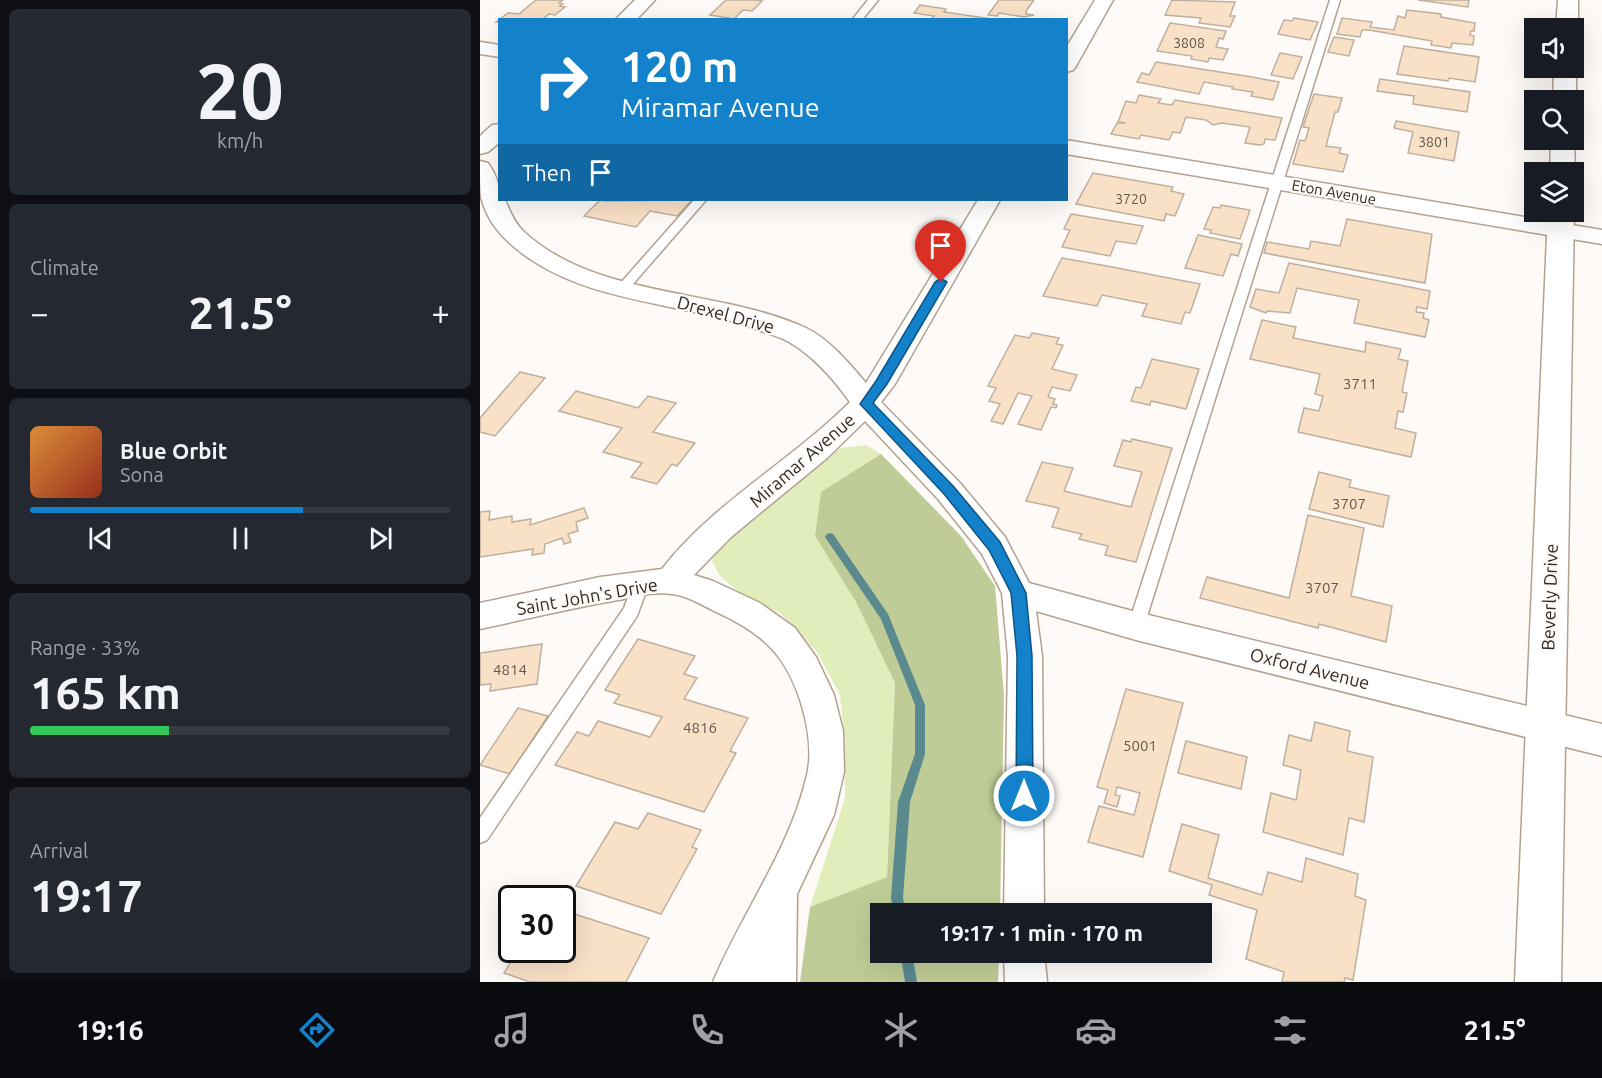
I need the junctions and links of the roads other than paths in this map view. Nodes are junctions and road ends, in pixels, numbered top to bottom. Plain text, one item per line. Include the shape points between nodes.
1 (646, 0) edge
2 (873, 0) edge
3 (1104, 0) edge
4 (1335, 0) edge
5 (1568, 0) edge
6 (626, 18) edge
7 (858, 18) edge
8 (1567, 18) edge
9 (480, 48) edge
10 (498, 51) edge
11 (1068, 63) edge
12 (498, 132) edge
13 (480, 147) edge
14 (1068, 147) edge
15 (480, 168) edge
16 (1278, 182) junction
17 (699, 201) edge
18 (988, 201) edge
19 (1524, 216) edge
20 (1560, 222) edge
21 (1563, 222) edge
22 (1602, 237) edge
23 (622, 290) junction
24 (866, 404) junction
25 (656, 582) junction
26 (1018, 593) junction
27 (480, 616) edge
28 (1136, 626) junction
29 (1545, 726) junction
30 (1602, 740) edge
31 (480, 834) edge
32 (777, 893) junction
33 (1024, 903) edge
34 (1025, 963) edge
35 (734, 982) edge
36 (775, 982) edge
37 (1026, 982) edge
38 (1539, 982) edge

1 - 6 street
2 - 7 lane
3 - 11 street
4 - 16 lane
5 - 8 street
9 - 10 street
12 - 13 street
14 - 16 street, Eton Avenue
15 - 23 street, Drexel Drive via 502,221 514,236 543,257 584,278
16 - 19 street, Eton Avenue
16 - 28 lane
17 - 23 lane
18 - 24 street, Miramar Avenue
20 - 29 street, Beverly Drive
21 - 22 street, Eton Avenue
23 - 24 street, Drexel Drive via 740,314 798,335 843,373
24 - 25 street, Miramar Avenue via 839,432
24 - 26 street, Drexel Drive via 949,491 994,546
25 - 27 street, Saint John's Drive
25 - 31 lane via 631,611
25 - 32 street, Saint John's Drive via 702,590 748,612 783,638 804,667 817,695 825,731 826,772 814,815
26 - 28 street, Oxford Avenue
26 - 33 street, Drexel Drive via 1025,656
28 - 29 street, Oxford Avenue
29 - 30 street, Oxford Avenue
29 - 38 street, Beverly Drive
32 - 35 street
32 - 36 street, Saint John's Drive
34 - 37 street

